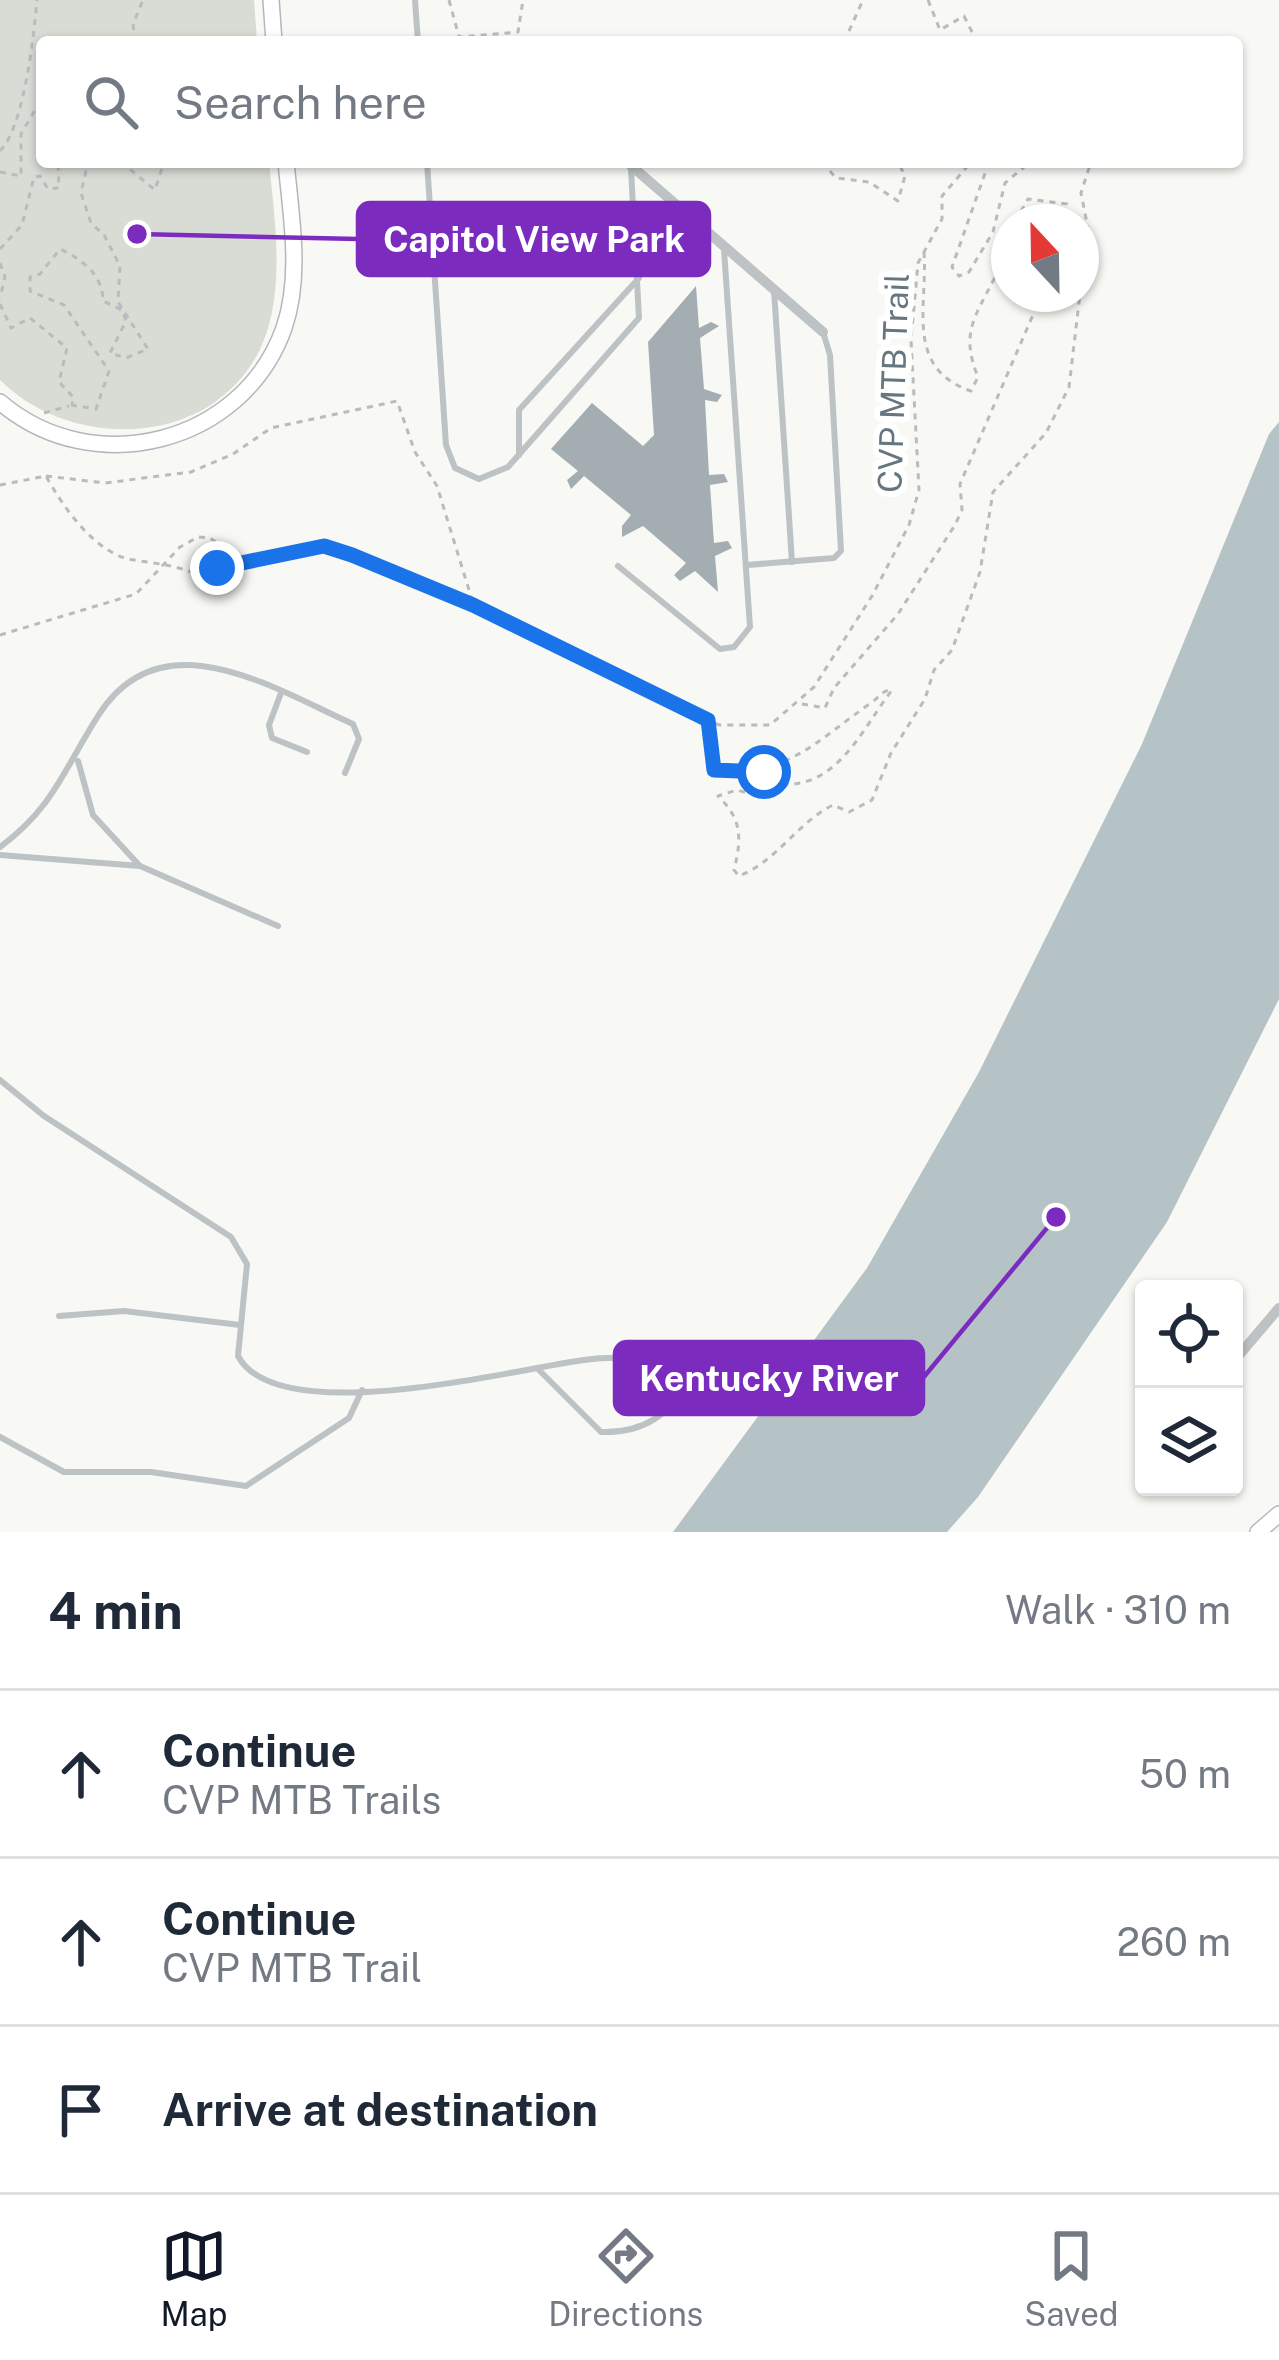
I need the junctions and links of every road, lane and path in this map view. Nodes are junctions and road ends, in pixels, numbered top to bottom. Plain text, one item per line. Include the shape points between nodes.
1 (37, 0) edge
2 (143, 0) edge
3 (271, 0) edge
4 (415, 0) edge
5 (449, 0) edge
6 (523, 0) edge
7 (862, 0) edge
8 (928, 0) edge
9 (134, 36) edge
10 (274, 36) edge
11 (418, 36) edge
12 (459, 36) edge
13 (471, 36) edge
14 (847, 36) edge
15 (974, 36) edge
16 (36, 108) edge
17 (0, 151) edge
18 (58, 168) edge
19 (87, 168) edge
20 (128, 168) edge
21 (162, 168) edge
22 (286, 168) edge
23 (427, 168) edge
24 (629, 168) edge
25 (634, 168) edge
26 (827, 168) edge
27 (901, 168) edge
28 (966, 168) edge
29 (987, 168) edge
30 (1023, 168) edge
31 (1089, 168) edge
32 (0, 172) edge
33 (1025, 204) edge
34 (1067, 204) edge
35 (1084, 204) edge
36 (724, 246) junction
37 (0, 248) edge
38 (924, 249) junction
39 (0, 263) edge
40 (640, 277) junction
41 (991, 283) edge
42 (774, 289) junction
43 (0, 301) edge
44 (1034, 312) edge
45 (1078, 312) edge
46 (823, 332) joint
47 (0, 402) edge
48 (71, 405) junction
49 (36, 424) junction
50 (518, 455) junction
51 (46, 476) junction
52 (0, 485) edge
53 (240, 560) junction
54 (167, 561) junction
55 (792, 562) junction
56 (747, 565) junction
57 (618, 566) dead end
58 (473, 605) junction
59 (0, 635) edge
60 (281, 693) junction
61 (801, 703) junction
62 (708, 720) junction
63 (307, 752) dead end
64 (77, 758) junction
65 (345, 773) dead end
66 (0, 851) edge
67 (140, 866) junction
68 (278, 926) dead end
69 (0, 1080) edge
70 (1279, 1308) edge
71 (59, 1316) dead end
72 (240, 1324) junction
73 (1243, 1350) edge
74 (537, 1368) junction
75 (362, 1390) junction
76 (0, 1437) edge
77 (1279, 1514) edge
78 (1258, 1532) edge

1 - 17 path via 27,79
2 - 9 path
3 - 10 street
4 - 11 lane
5 - 12 path
6 - 13 path via 518,32
7 - 14 path
8 - 15 path via 940,30 964,16
16 - 32 path via 21,134 21,176
18 - 37 path via 59,188 34,177 22,225
19 - 48 path via 81,193 120,266 118,302 148,349 126,358 110,353 126,321 122,310 103,301 100,283 77,254 50,255 30,277 30,291 64,305 109,371 96,410
20 - 21 path via 155,190
22 - 49 street via 290,304 274,352 245,392 202,424 151,442 87,442
23 - 50 lane via 449,458 479,479
24 - 40 lane
25 - 36 street
26 - 27 path via 898,201
28 - 38 path, CVP MTB Trail via 942,196 942,219
29 - 30 path, CVP MTB Trail via 952,267 959,276 993,232 1006,183
31 - 35 path
33 - 34 path
36 - 42 street
36 - 56 lane
38 - 41 path, CVP MTB Trail via 920,333 933,367 971,391 978,377 967,351 978,298
38 - 61 path, CVP MTB Trail via 911,340 919,490 872,596
39 - 43 path
40 - 50 lane via 639,318
40 - 50 lane via 519,410
42 - 46 street
42 - 55 lane
43 - 48 path via 10,328 38,320 68,349 59,382
44 - 61 path via 960,484 955,525 825,708
45 - 62 path via 1069,387 1046,433 993,492 980,572 952,650 934,670 872,800 849,812 833,805 818,812 740,876 734,870 742,839 733,809 718,796 815,780 855,747 892,690 800,755 755,774 714,770
46 - 55 lane via 842,551
47 - 49 street
48 - 49 path via 40,413
51 - 52 path
51 - 54 path via 84,529 117,555
51 - 58 path via 105,483 191,472 272,428 397,400 437,486
53 - 54 path via 199,575
53 - 54 path via 198,536
53 - 58 path via 324,546
54 - 59 path via 136,594
55 - 56 lane
56 - 57 lane via 750,627 734,647 720,649
58 - 62 path
60 - 63 lane via 272,738
60 - 64 lane via 216,664 172,664 131,680 99,713
60 - 65 lane via 352,724 358,739
61 - 62 path via 770,725 731,728
64 - 66 lane via 52,800
64 - 67 lane via 93,815
66 - 67 lane
67 - 68 lane
69 - 72 lane via 231,1237 247,1264
70 - 73 street
71 - 72 lane via 124,1311
72 - 75 lane via 238,1357 253,1378
74 - 74 lane via 643,1357 664,1364 675,1380 674,1398 659,1417 601,1432
74 - 75 lane via 445,1387
75 - 76 lane via 350,1418 246,1486 151,1472 64,1472
77 - 78 street

